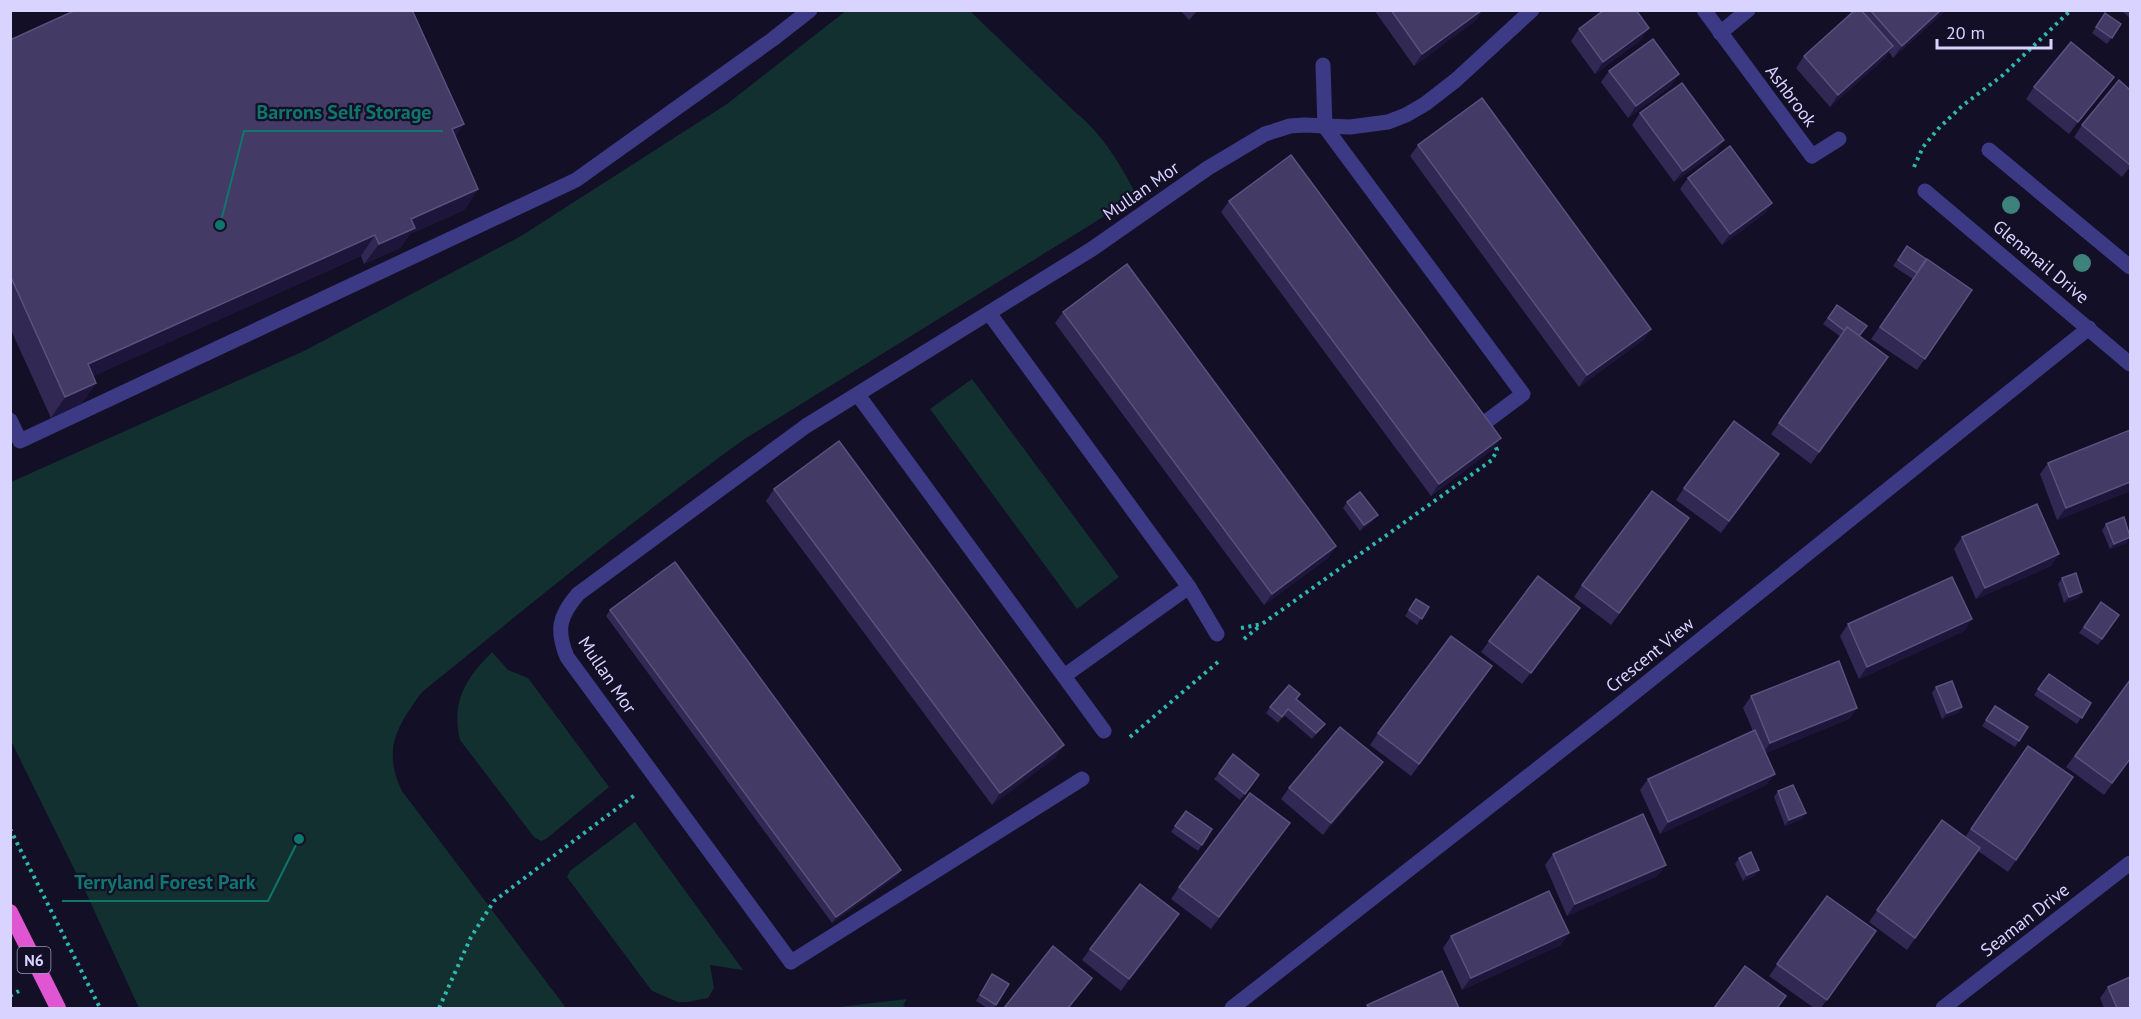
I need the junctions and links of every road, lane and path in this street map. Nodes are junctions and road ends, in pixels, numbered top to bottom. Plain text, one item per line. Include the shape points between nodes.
1 (810, 10) edge
2 (1532, 10) edge
3 (1704, 10) edge
4 (1748, 10) edge
5 (2071, 10) edge
6 (1720, 33) junction
7 (1323, 65) dead end
8 (1325, 127) junction
9 (1839, 139) dead end
10 (1989, 150) dead end
11 (1925, 190) joint
12 (2130, 267) edge
13 (989, 313) junction
14 (2089, 328) junction
15 (2130, 364) edge
16 (858, 395) junction
17 (10, 420) edge
18 (1487, 421) joint
19 (1189, 587) junction
20 (1262, 624) junction
21 (1217, 634) joint
22 (1244, 639) dead end
23 (1226, 655) dead end
24 (1064, 676) junction
25 (1104, 731) dead end
26 (1126, 740) dead end
27 (1082, 778) dead end
28 (612, 813) dead end
29 (10, 829) edge
30 (2130, 863) edge
31 (10, 912) edge
32 (58, 1008) edge
33 (100, 1008) edge
34 (440, 1008) edge
35 (1232, 1008) edge
36 (1943, 1008) edge

1 - 17 street via 576,180 20,441
2 - 8 street, Mullan Mor via 1456,80 1406,115 1366,126
3 - 6 street, Ashbrook
4 - 6 street
5 - 11 path via 2003,75 1962,106 1923,147 1912,170 1916,182
6 - 9 street, Ashbrook via 1812,156
7 - 8 street
8 - 13 street, Mullan Mor via 1304,125 1265,134
8 - 18 street via 1523,394
10 - 12 street
11 - 14 street, Glenanail Drive
13 - 16 street, Mullan Mor
13 - 19 street
14 - 15 street, Glenanail Drive
14 - 35 street, Crescent View via 1624,701
16 - 24 street
16 - 27 street, Mullan Mor via 806,426 579,594 568,606 560,631 567,657 791,962
18 - 20 path via 1497,450 1492,460
19 - 21 street
19 - 24 street
20 - 21 path
20 - 22 path
23 - 26 path
24 - 25 street
28 - 34 path via 494,901 471,937
29 - 33 path
30 - 36 street, Seaman Drive
31 - 32 highway, N6

